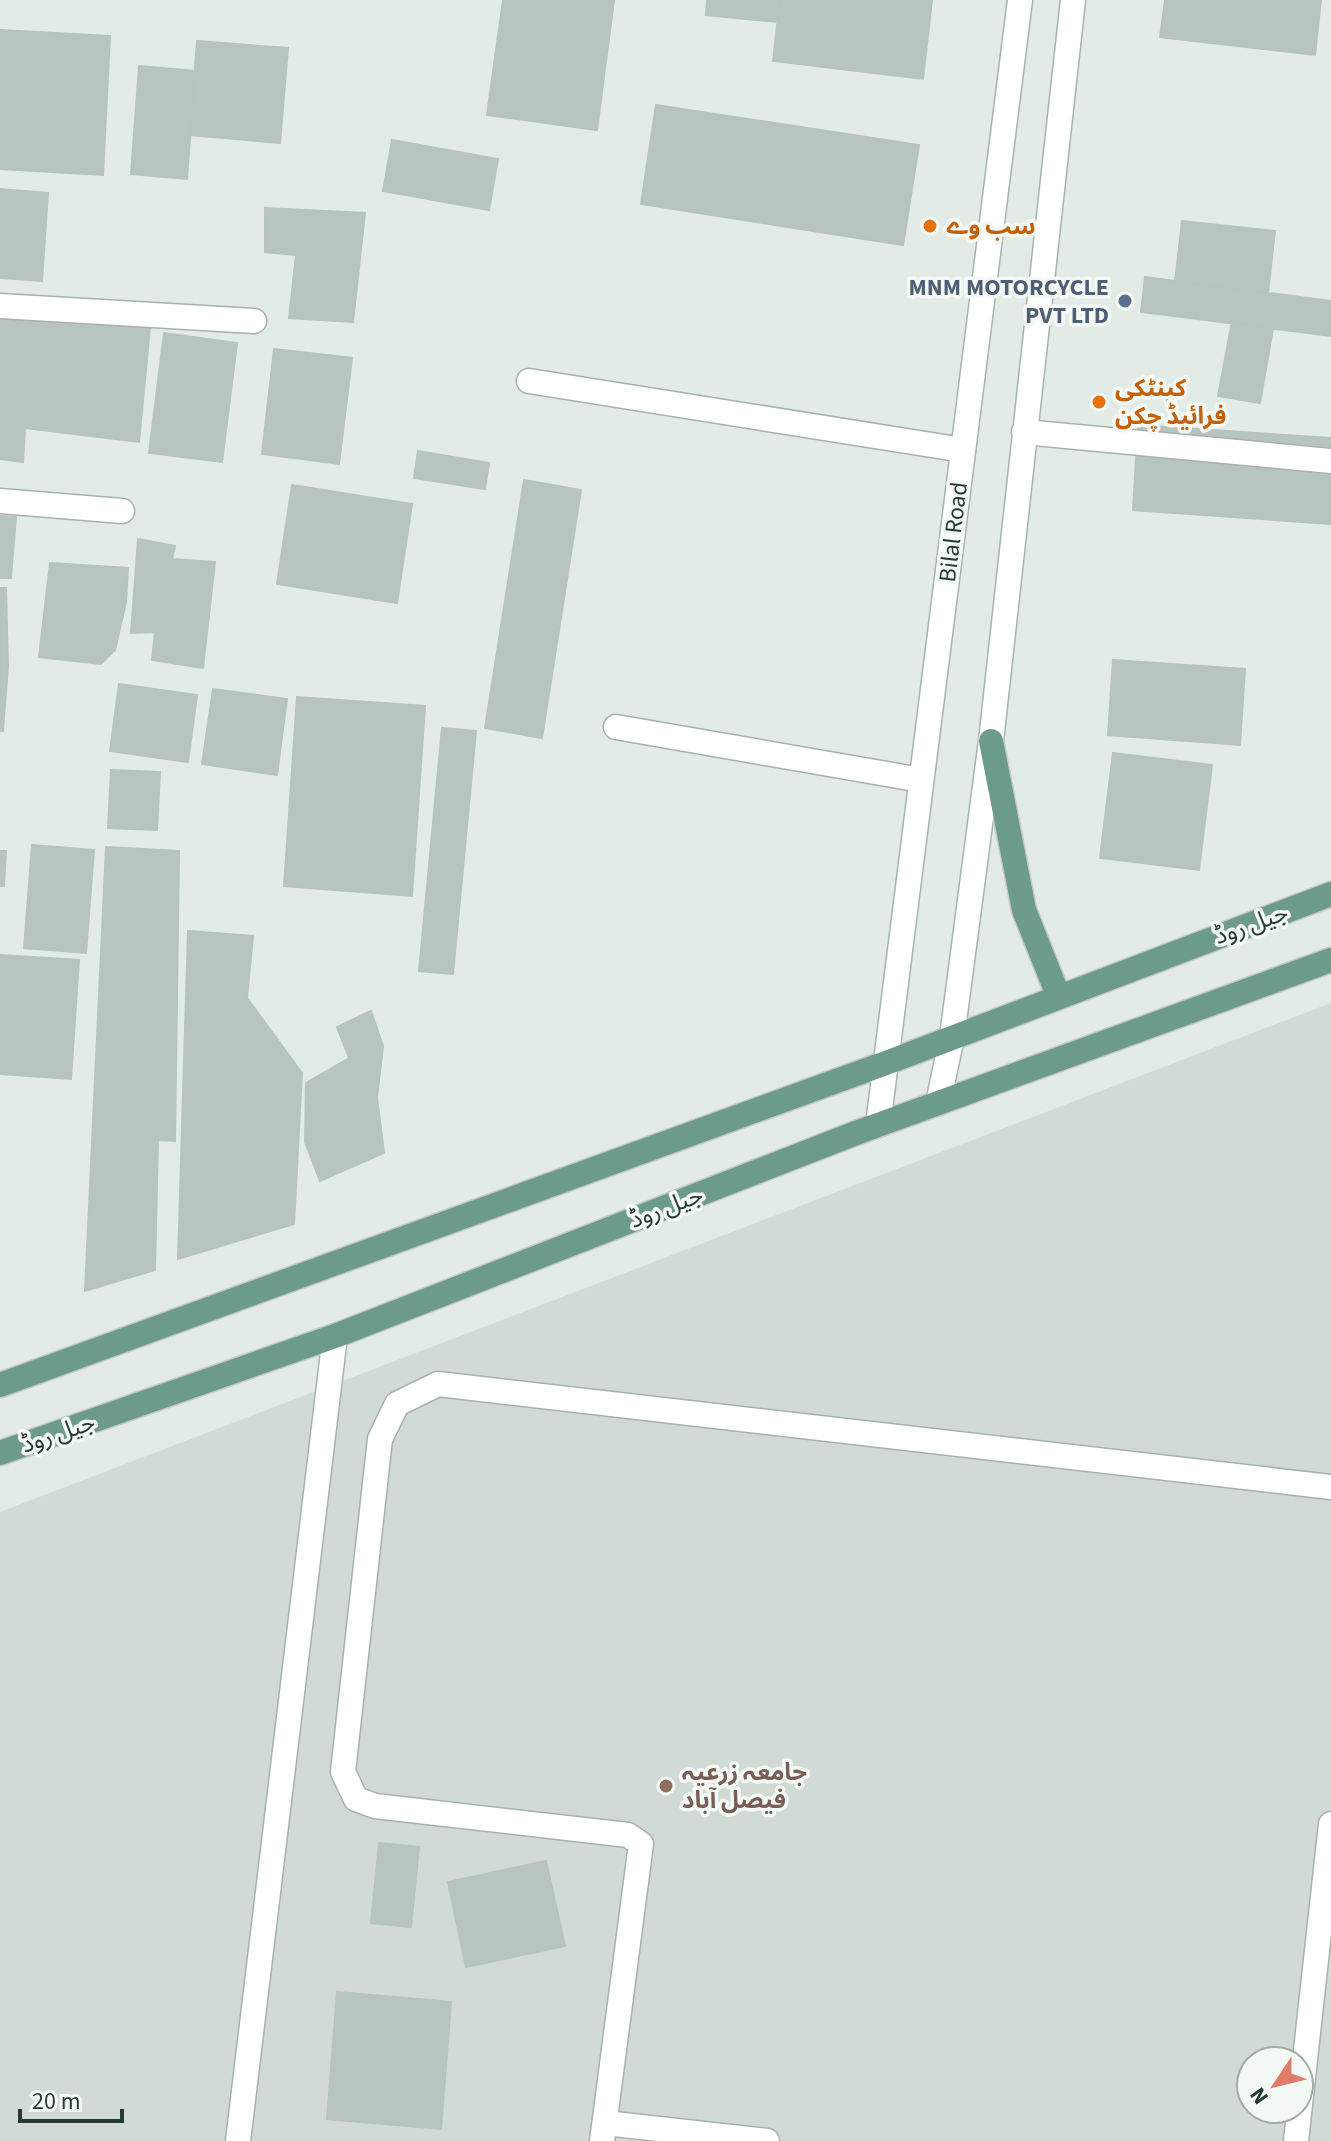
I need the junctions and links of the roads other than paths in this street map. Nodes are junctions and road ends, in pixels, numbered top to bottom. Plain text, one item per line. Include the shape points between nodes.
1 (1020, 0) edge
2 (1073, 0) edge
3 (0, 306) edge
4 (254, 321) dead end
5 (529, 381) dead end
6 (1024, 432) junction
7 (963, 450) junction
8 (1331, 461) edge
9 (0, 501) edge
10 (122, 511) dead end
11 (616, 727) dead end
12 (991, 741) junction
13 (921, 780) junction
14 (1331, 894) edge
15 (1331, 960) edge
16 (1058, 995) junction
17 (952, 1037) junction
18 (886, 1063) junction
19 (938, 1103) junction
20 (878, 1125) junction
21 (335, 1336) junction
22 (0, 1385) edge
23 (0, 1453) edge
24 (1331, 1487) edge
25 (1331, 1824) edge
26 (603, 2132) edge
27 (238, 2141) edge
28 (767, 2141) edge
29 (1296, 2141) edge

1 - 7 street, Bilal Road
2 - 6 street
3 - 4 street
5 - 7 street
6 - 8 street
6 - 12 street
7 - 13 street, Bilal Road
9 - 10 street
11 - 13 street
12 - 16 main road via 1024,910
12 - 17 street
13 - 18 street, Bilal Road
14 - 16 main road, جیل روڈ
15 - 19 main road, جیل روڈ
16 - 17 main road, جیل روڈ
17 - 18 main road, جیل روڈ
17 - 19 street
18 - 20 street, Bilal Road
18 - 22 main road, جیل روڈ
19 - 20 main road, جیل روڈ
20 - 21 main road, جیل روڈ
21 - 23 main road, جیل روڈ
21 - 27 street
24 - 26 street via 438,1384 397,1404 380,1439 369,1505 343,1772 356,1799 375,1806 628,1835 641,1844
25 - 29 street
26 - 28 street

